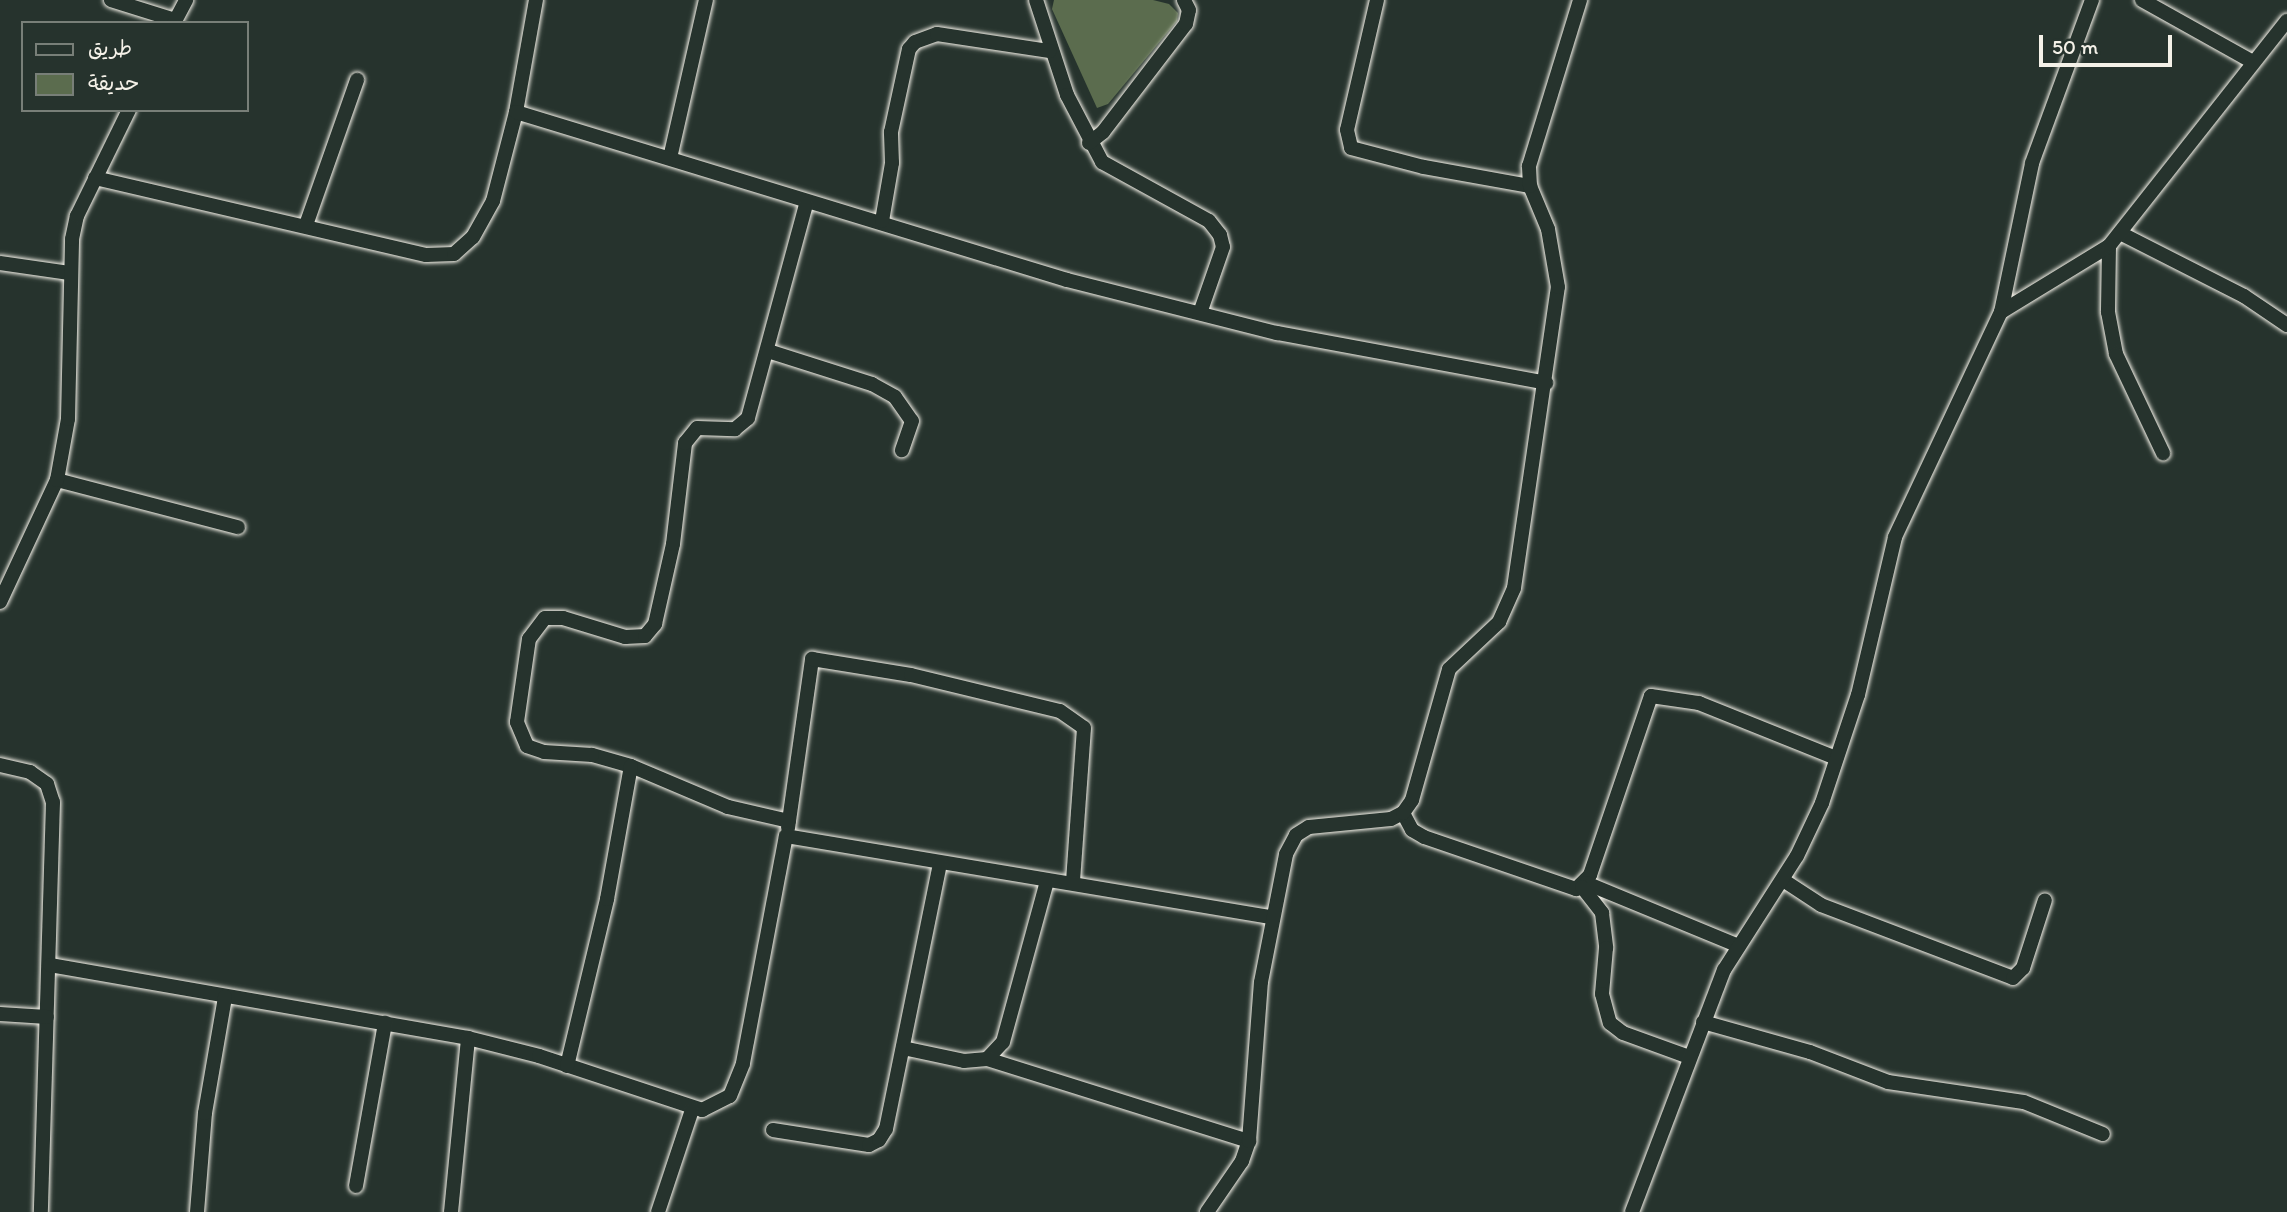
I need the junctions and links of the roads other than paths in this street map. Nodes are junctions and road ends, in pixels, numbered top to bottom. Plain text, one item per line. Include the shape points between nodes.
1 (111, 0) edge
2 (186, 0) edge
3 (536, 0) edge
4 (706, 0) edge
5 (1184, 0) edge
6 (1377, 0) edge
7 (1580, 0) edge
8 (2092, 0) edge
9 (2142, 0) edge
10 (1039, 3) edge
11 (175, 21) edge
12 (2287, 21) edge
13 (1050, 51) junction
14 (2253, 62) junction
15 (357, 80) dead end
16 (128, 112) edge
17 (516, 112) junction
18 (1089, 143) junction
19 (670, 158) junction
20 (95, 178) junction
21 (1530, 186) junction
22 (806, 204) junction
23 (882, 221) junction
24 (306, 225) junction
25 (2120, 233) junction
26 (2109, 246) junction
27 (0, 263) edge
28 (69, 273) junction
29 (2001, 312) junction
30 (1200, 313) junction
31 (2287, 325) edge
32 (768, 351) junction
33 (1546, 383) junction
34 (902, 450) dead end
35 (2163, 453) dead end
36 (57, 480) junction
37 (238, 527) dead end
38 (0, 602) edge
39 (1836, 758) junction
40 (0, 765) edge
41 (631, 766) junction
42 (1404, 813) junction
43 (789, 821) junction
44 (786, 836) junction
45 (940, 863) junction
46 (1783, 880) junction
47 (1047, 881) junction
48 (1073, 883) junction
49 (1584, 885) junction
50 (2045, 900) dead end
51 (1271, 916) junction
52 (1739, 946) junction
53 (50, 965) junction
54 (225, 997) junction
55 (0, 1014) edge
56 (47, 1017) junction
57 (1703, 1022) junction
58 (385, 1023) junction
59 (468, 1038) junction
60 (904, 1048) junction
61 (1689, 1057) junction
62 (986, 1059) junction
63 (567, 1066) junction
64 (692, 1110) junction
65 (773, 1130) dead end
66 (2103, 1134) dead end
67 (1250, 1141) junction
68 (356, 1186) dead end
69 (41, 1212) edge
70 (197, 1212) edge
71 (451, 1212) edge
72 (658, 1212) edge
73 (1207, 1212) edge
74 (1632, 1212) edge

1 - 11 street
2 - 11 street
3 - 17 street
4 - 19 street
5 - 18 street via 1189,10 1186,24 1103,132
6 - 21 street via 1347,130 1351,148 1397,162
7 - 21 street via 1529,166
8 - 29 street via 2032,163
9 - 14 street
10 - 13 street
12 - 14 street
13 - 18 street
13 - 23 street via 937,34 915,42 909,49 891,132 892,163
14 - 25 street
15 - 24 street
16 - 20 street
17 - 19 street
17 - 24 street via 484,220 454,254 426,255
18 - 30 street via 1102,162 1209,221 1220,235 1223,247
19 - 22 street
20 - 24 street
20 - 28 street via 77,216
21 - 33 street via 1548,229 1558,287
22 - 23 street
22 - 32 street
23 - 30 street via 1067,280
25 - 26 street
25 - 31 street via 2244,296
26 - 29 street
26 - 35 street via 2108,312 2116,354
27 - 28 street
28 - 36 street via 68,419
29 - 39 street via 1903,515 1873,619 1858,695
30 - 33 street via 1408,359
32 - 34 street via 872,384 895,397 912,421
32 - 41 street via 743,425 697,428 685,443 673,544 655,624 645,636 625,637 563,618 545,618 529,639 517,722 527,746
33 - 42 street via 1509,605 1499,622 1449,669 1412,800
36 - 37 street
36 - 38 street
39 - 46 street via 1810,832
39 - 49 street via 1699,704 1651,696
40 - 53 street via 30,772 47,785 53,802
41 - 43 street via 728,807
41 - 63 street via 607,899
42 - 49 street via 1412,830 1424,837 1568,887
42 - 51 street via 1391,819 1325,822 1296,835 1286,854
43 - 44 street
43 - 48 street via 812,659 911,675 1060,710 1084,728
44 - 45 street
44 - 64 street via 738,1080 718,1105
45 - 47 street
45 - 60 street
46 - 50 street via 1821,905 2013,978 2023,968
46 - 52 street
47 - 48 street
47 - 62 street via 1015,1011 1003,1042
48 - 51 street
49 - 52 street
49 - 61 street via 1602,913 1606,948 1602,994 1610,1023 1623,1033
51 - 67 street via 1261,982
52 - 57 street
53 - 54 street
53 - 56 street
54 - 58 street
54 - 70 street via 205,1113
55 - 56 street
56 - 69 street
57 - 61 street
57 - 66 street via 1819,1055 1888,1082 2024,1102
58 - 59 street
58 - 68 street
59 - 63 street
59 - 71 street
60 - 62 street via 964,1061
60 - 65 street via 880,1140 869,1146
61 - 74 street
62 - 67 street
63 - 64 street
64 - 72 street
67 - 73 street via 1242,1161

